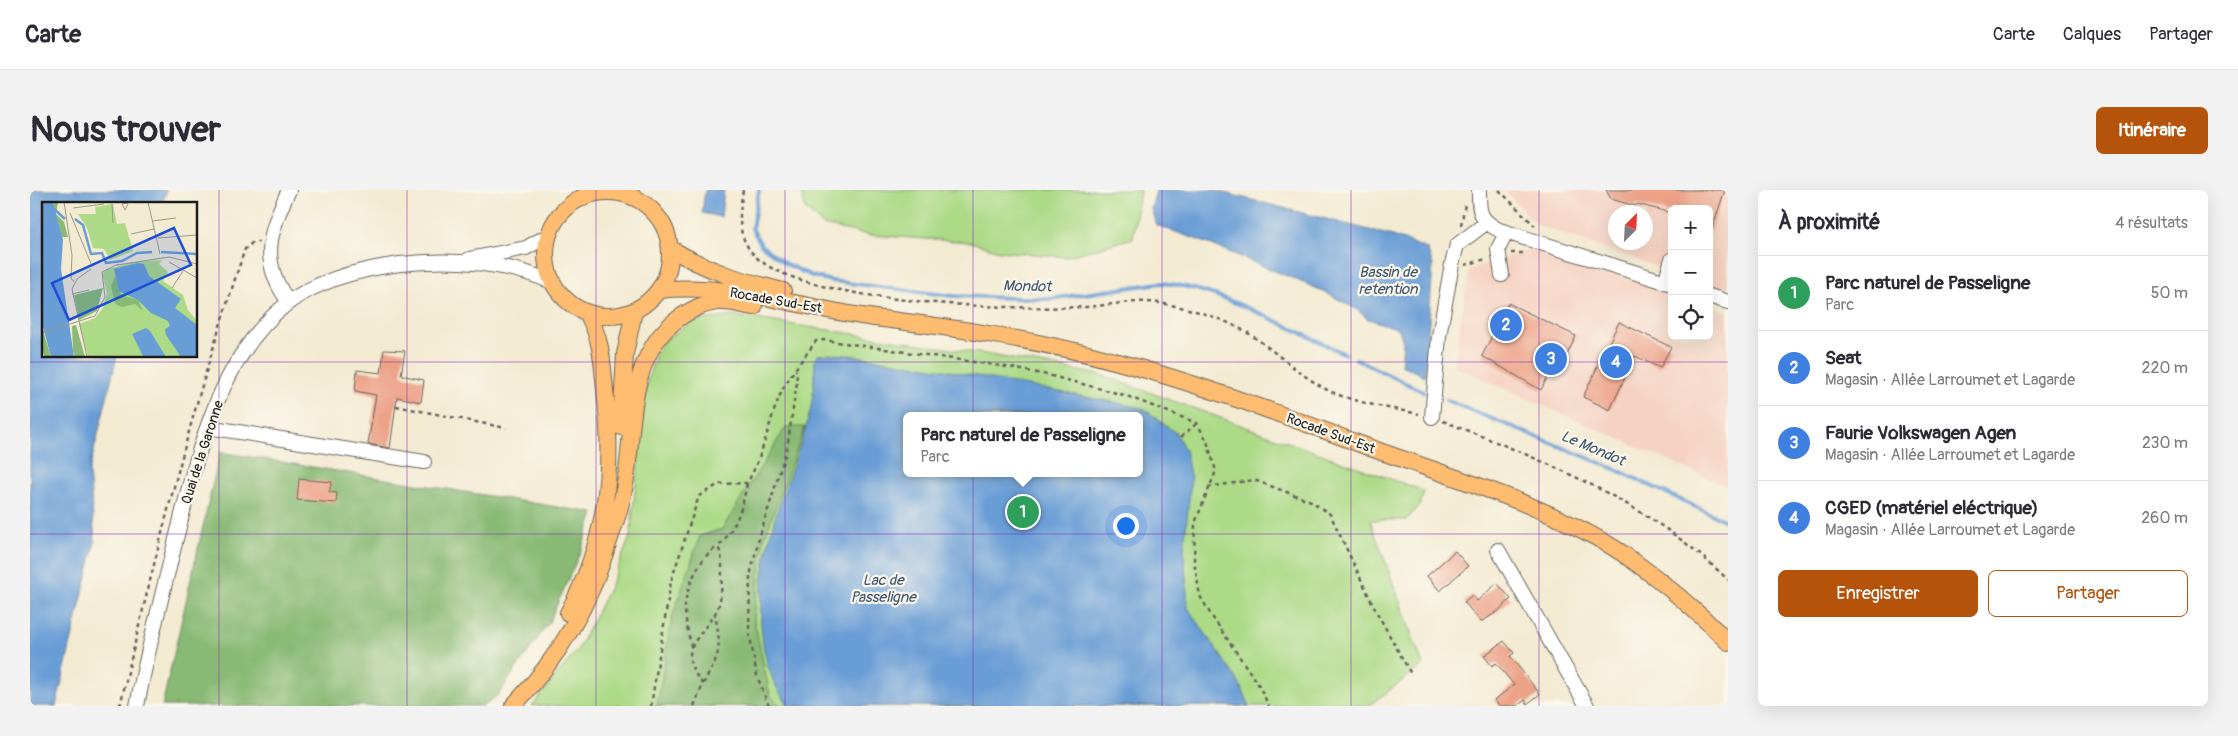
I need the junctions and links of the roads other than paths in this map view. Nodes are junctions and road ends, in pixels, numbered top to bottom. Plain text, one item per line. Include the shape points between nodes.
1 (289, 190) edge
2 (1479, 190) edge
3 (621, 192) edge
4 (579, 195) edge
5 (1486, 223) junction
6 (1506, 232) junction
7 (549, 235) junction
8 (670, 248) junction
9 (457, 261) junction
10 (1502, 275) dead end
11 (552, 282) junction
12 (1668, 283) edge
13 (659, 290) junction
14 (1713, 297) edge
15 (289, 302) junction
16 (1728, 302) edge
17 (634, 311) junction
18 (587, 313) junction
19 (892, 319) junction
20 (1432, 414) road end
21 (208, 427) junction
22 (424, 462) dead end
23 (608, 545) junction
24 (1498, 550) dead end
25 (1728, 642) edge
26 (137, 706) edge
27 (502, 706) edge
28 (513, 706) edge
29 (1587, 706) edge

1 - 15 street via 271,232 269,252 276,282
2 - 5 street via 1480,211
3 - 4 main road
3 - 8 main road via 639,200 654,213 665,229
4 - 7 main road via 555,221
5 - 6 street
5 - 20 street via 1457,245 1439,336
6 - 10 street via 1498,249
6 - 12 street
7 - 9 street, Quai de la Garonne via 526,248
7 - 11 main road via 547,267
8 - 13 main road via 668,270
8 - 19 main road, Rocade Sud-Est via 723,276
9 - 11 street, Quai de la Garonne via 524,271
9 - 15 street, Quai de la Garonne via 368,268 336,278
11 - 18 main road via 573,306
13 - 17 main road
13 - 19 main road, Rocade Sud-Est via 688,287 718,289
14 - 16 street
15 - 21 street, Quai de la Garonne via 260,329 246,348 230,373
17 - 18 main road via 610,316
17 - 23 main road via 625,354 618,486
18 - 27 main road via 598,332 609,428 608,486 599,536 585,578 553,640 529,676
19 - 23 main road via 867,324 719,302 701,305 665,329 641,367 624,489
19 - 25 main road, Rocade Sud-Est via 1008,338 1116,361 1235,397 1519,503 1575,527 1632,559
21 - 22 street
21 - 26 street, Quai de la Garonne via 182,514
23 - 28 main road via 592,590 573,627
24 - 29 street

